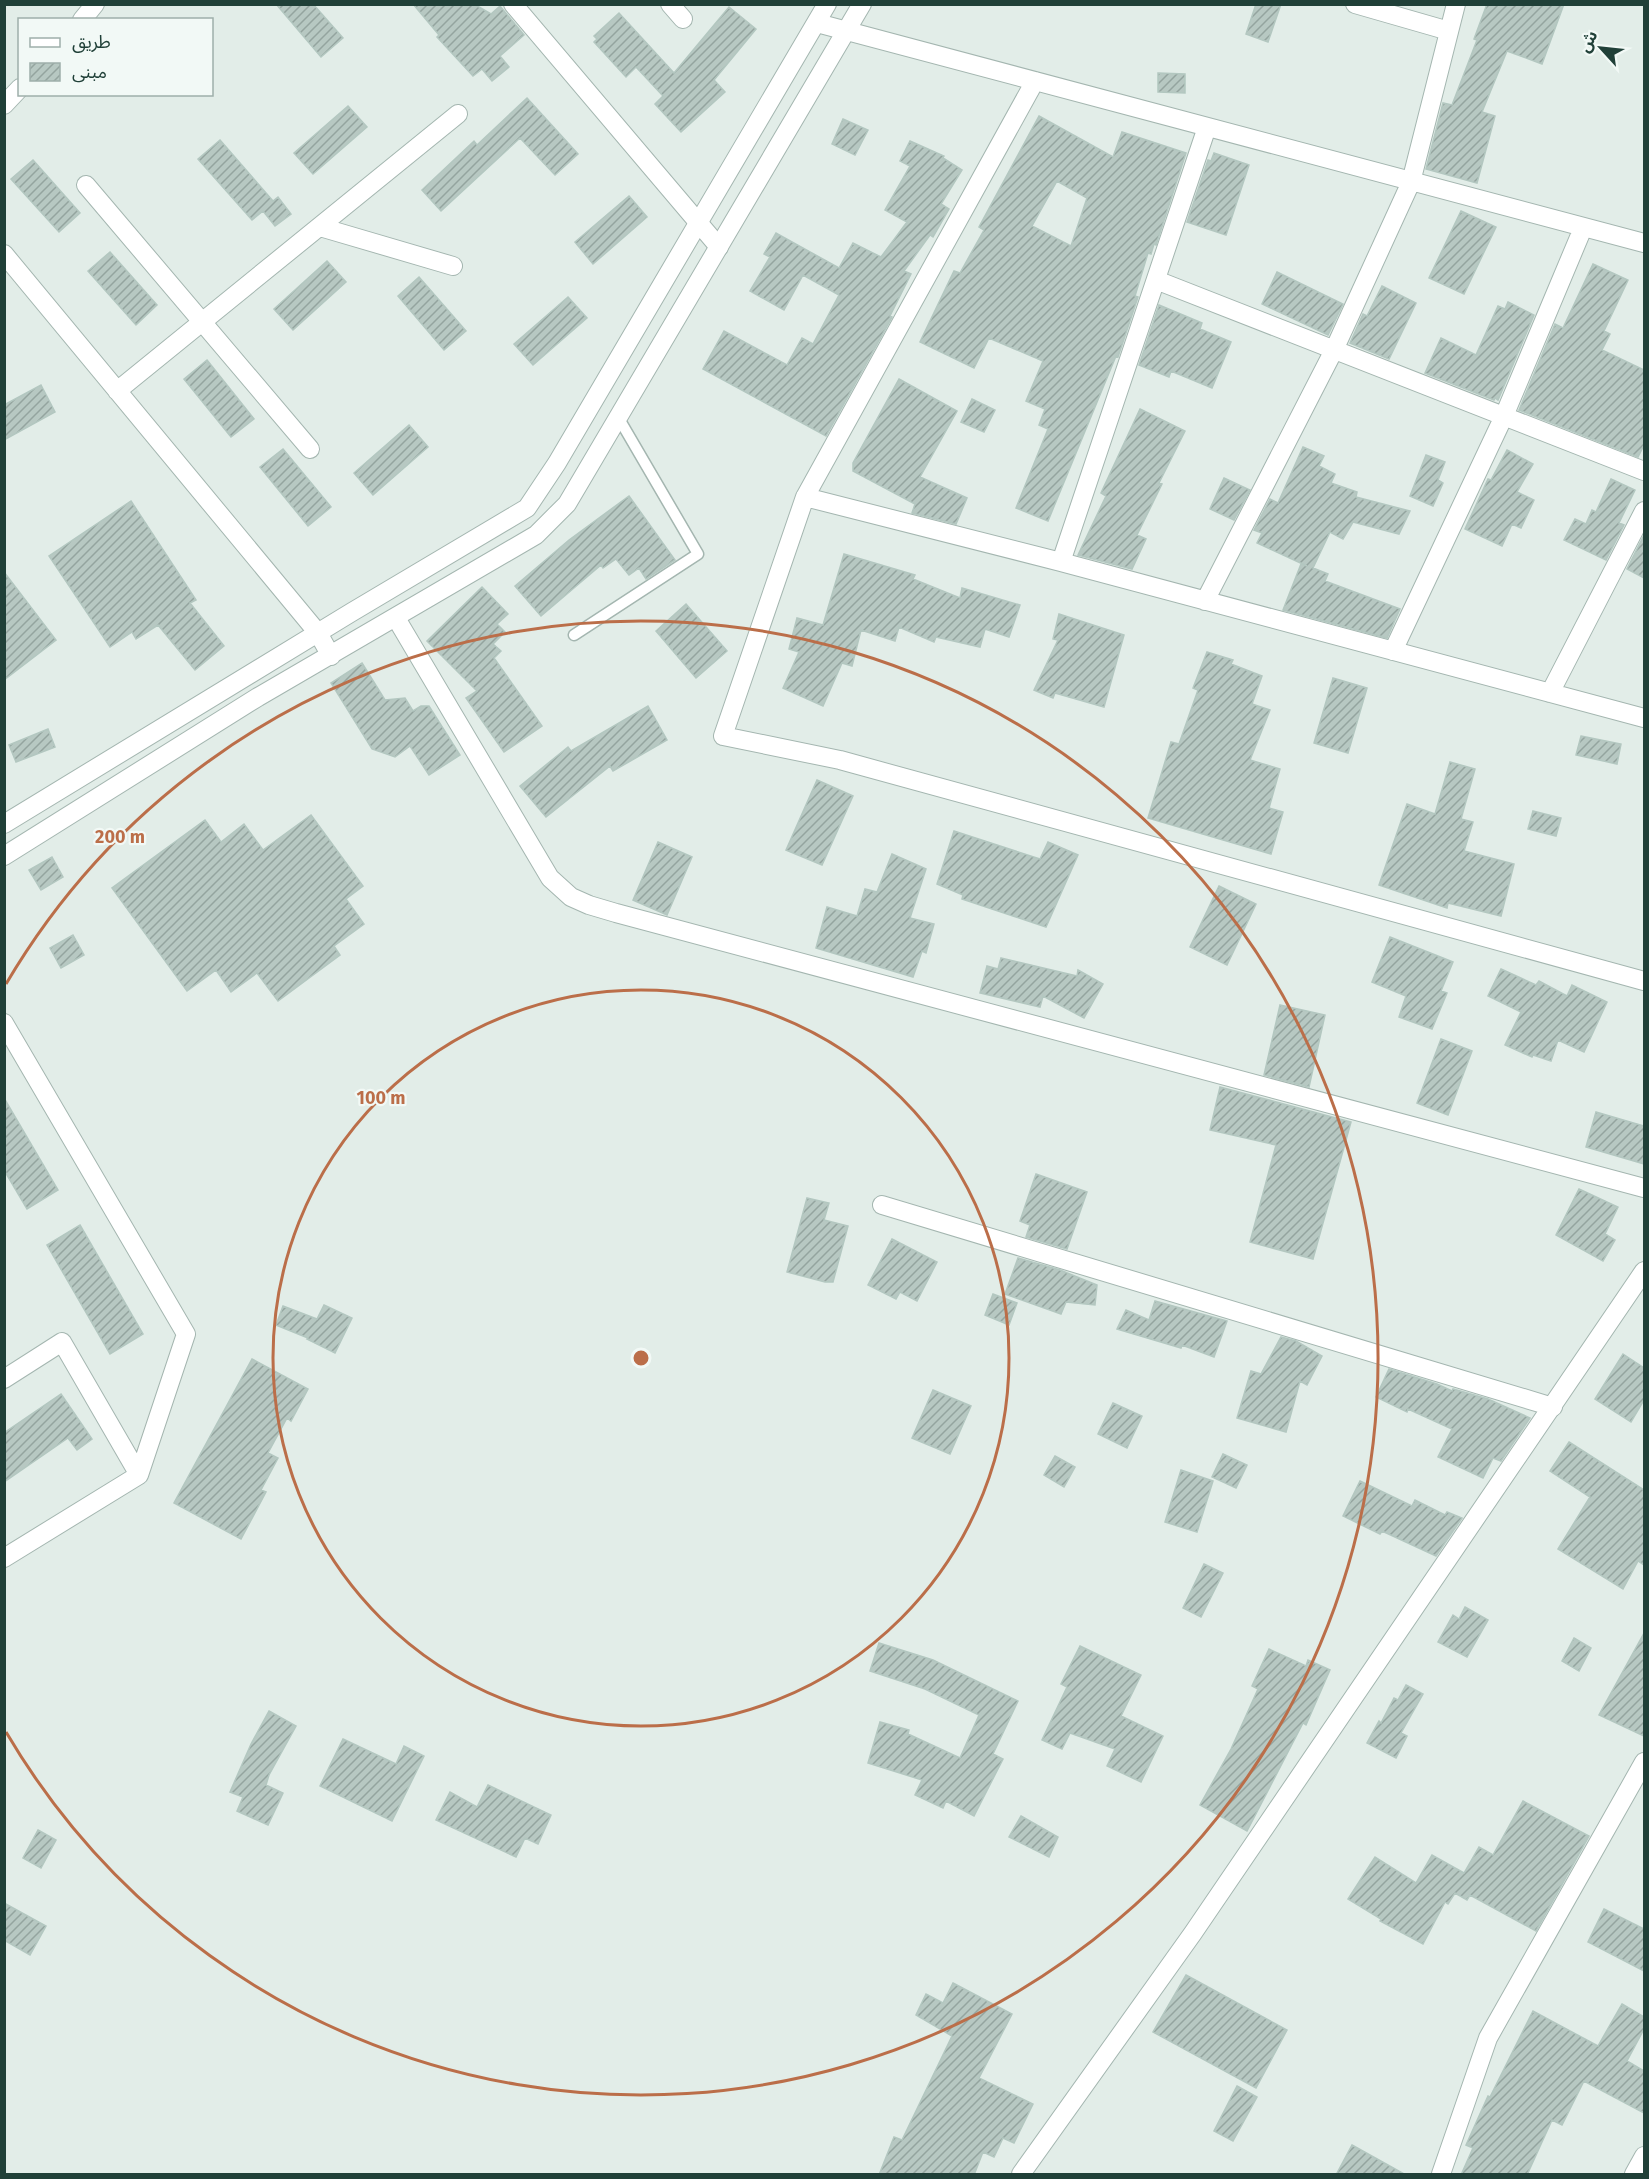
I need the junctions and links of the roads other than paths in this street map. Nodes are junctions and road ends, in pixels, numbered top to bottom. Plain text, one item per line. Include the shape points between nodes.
1 (95, 4) edge
2 (513, 4) edge
3 (670, 4) edge
4 (827, 4) edge
5 (862, 4) edge
6 (1355, 4) edge
7 (1456, 4) edge
8 (1389, 9) edge
9 (84, 18) edge
10 (683, 19) dead end
11 (817, 23) junction
12 (847, 30) junction
13 (1449, 31) junction
14 (1035, 81) junction
15 (18, 90) edge
16 (4, 105) edge
17 (459, 114) dead end
18 (1207, 128) junction
19 (1411, 182) junction
20 (86, 185) dead end
21 (698, 223) junction
22 (320, 227) junction
23 (1583, 228) junction
24 (1644, 243) edge
25 (719, 247) junction
26 (4, 254) edge
27 (453, 266) dead end
28 (1155, 280) junction
29 (201, 323) junction
30 (1334, 350) junction
31 (117, 391) junction
32 (1503, 416) junction
33 (618, 417) junction
34 (310, 449) dead end
35 (1644, 471) edge
36 (805, 497) junction
37 (1644, 511) edge
38 (1061, 562) junction
39 (1205, 601) junction
40 (396, 618) junction
41 (318, 633) junction
42 (574, 635) dead end
43 (1393, 651) junction
44 (331, 656) junction
45 (1550, 693) junction
46 (1644, 718) edge
47 (4, 824) edge
48 (4, 856) edge
49 (1644, 981) edge
50 (7, 1033) edge
51 (1644, 1188) edge
52 (882, 1206) dead end
53 (1644, 1271) edge
54 (4, 1379) edge
55 (1553, 1407) junction
56 (139, 1474) junction
57 (4, 1558) edge
58 (1644, 1761) edge
59 (1644, 2156) edge
60 (1021, 2175) edge
61 (1441, 2175) edge
62 (1634, 2175) edge

1 - 9 street
2 - 21 street
3 - 10 street
4 - 11 street
5 - 12 street
6 - 8 street
7 - 13 street
8 - 13 street
11 - 12 street
11 - 21 street
12 - 14 street
12 - 25 street
13 - 19 street
14 - 18 street
14 - 36 street
15 - 16 street
17 - 22 street
18 - 19 street
18 - 28 street
19 - 23 street
19 - 30 street
20 - 29 street
21 - 25 street
21 - 41 street via 527,508
22 - 27 street
22 - 29 street
23 - 24 street
23 - 32 street
25 - 33 street
26 - 31 street
28 - 30 street
28 - 38 street
29 - 31 street
29 - 34 street
30 - 32 street
30 - 39 street
31 - 41 street
32 - 35 street
32 - 43 street
33 - 40 street via 567,504 536,535
33 - 42 lane via 698,554
36 - 38 street
36 - 49 street via 723,736 840,760
37 - 45 street
38 - 39 street
39 - 43 street
40 - 44 street
40 - 51 street via 550,878 571,897 616,913
41 - 44 street
41 - 47 street
43 - 45 street
44 - 48 street via 258,697
45 - 46 street
50 - 56 street via 186,1334
52 - 55 street
53 - 55 street
54 - 56 street via 62,1342
55 - 60 street via 1193,1933
56 - 57 street
58 - 61 street via 1488,2038
59 - 62 street

